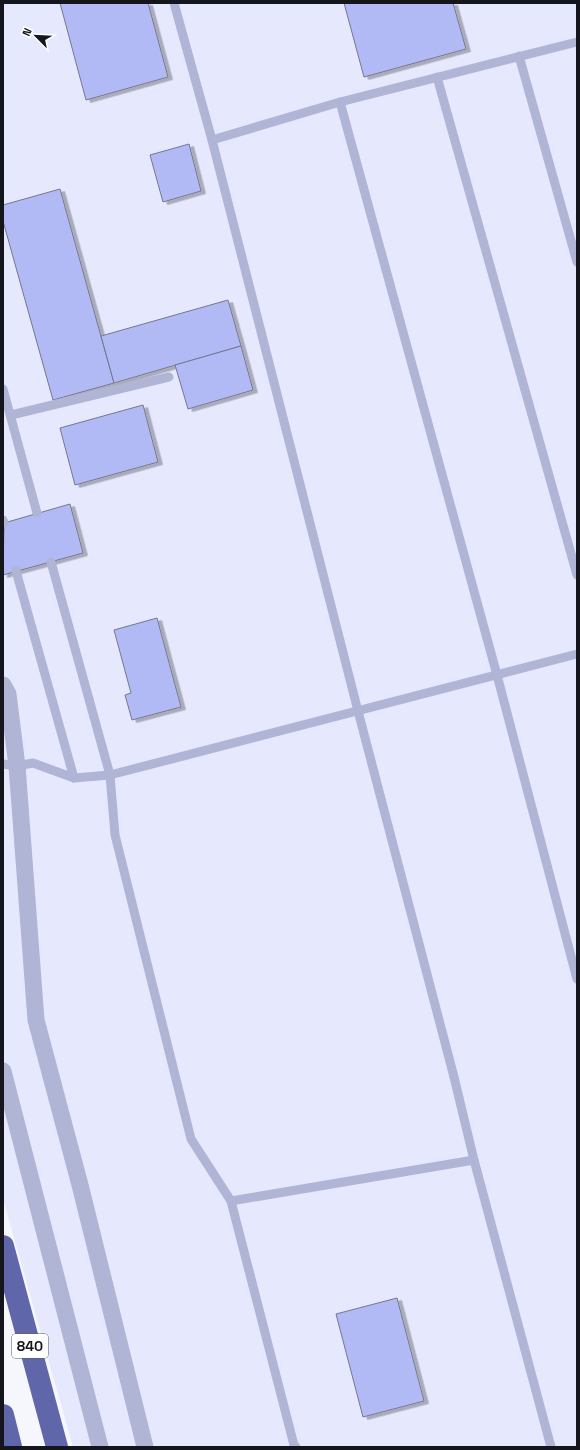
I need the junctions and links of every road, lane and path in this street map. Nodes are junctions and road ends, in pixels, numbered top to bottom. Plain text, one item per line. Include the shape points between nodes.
1 (174, 3) edge
2 (577, 42) edge
3 (519, 56) junction
4 (437, 77) junction
5 (340, 102) junction
6 (212, 140) junction
7 (577, 262) edge
8 (169, 377) dead end
9 (3, 388) edge
10 (11, 415) junction
11 (37, 513) dead end
12 (51, 562) dead end
13 (16, 572) dead end
14 (577, 575) edge
15 (577, 654) edge
16 (497, 675) junction
17 (3, 685) edge
18 (358, 711) junction
19 (10, 765) edge
20 (110, 775) junction
21 (74, 778) junction
22 (577, 979) edge
23 (3, 1071) edge
24 (474, 1160) junction
25 (232, 1201) junction
26 (3, 1246) edge
27 (3, 1415) edge
28 (11, 1447) edge
29 (57, 1447) edge
30 (100, 1447) edge
31 (145, 1447) edge
32 (296, 1447) edge
33 (551, 1447) edge

1 - 6 lane
2 - 3 lane
3 - 4 lane
3 - 7 lane
4 - 5 lane
4 - 14 lane
5 - 6 lane
5 - 16 lane
6 - 18 lane
8 - 10 lane
9 - 10 lane
10 - 11 lane
12 - 20 lane
13 - 21 lane
15 - 16 lane
16 - 18 lane
16 - 22 lane
17 - 19 street via 8,694
18 - 20 lane
18 - 24 lane
19 - 21 lane via 33,763
19 - 31 street via 36,1020
20 - 21 lane
20 - 25 lane via 115,835 191,1139
23 - 30 street
24 - 25 lane
24 - 33 lane
25 - 32 lane
26 - 29 highway, 840
27 - 28 highway

